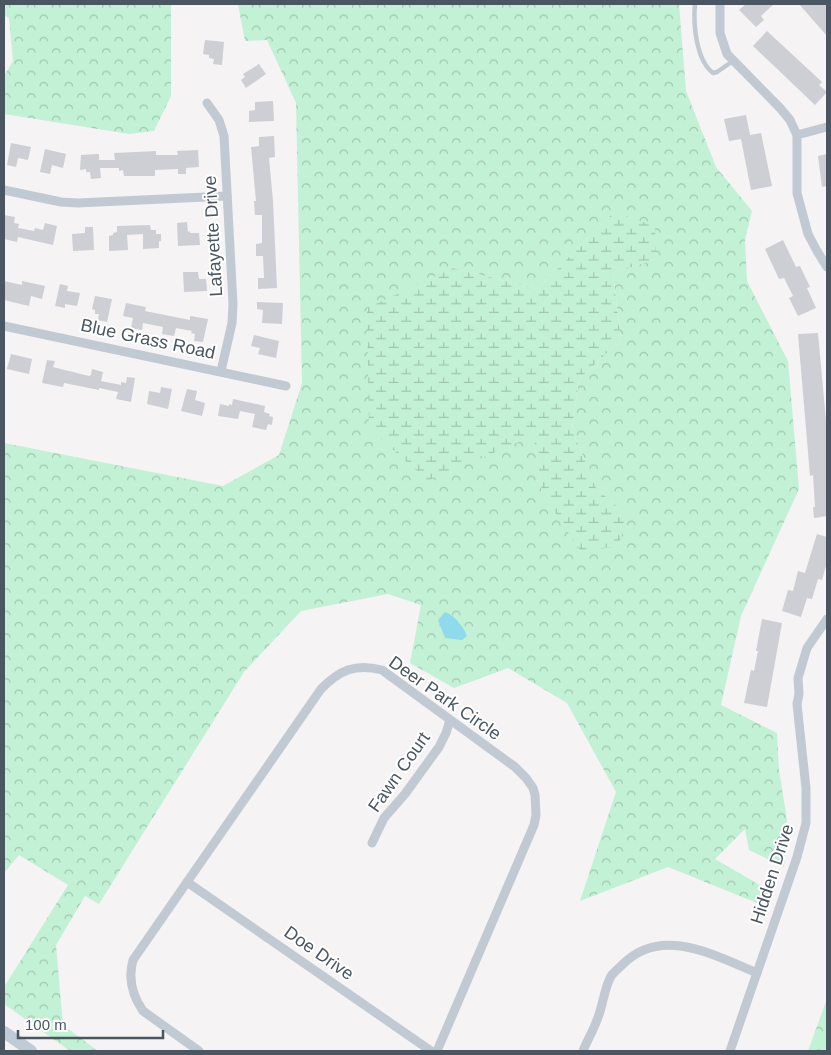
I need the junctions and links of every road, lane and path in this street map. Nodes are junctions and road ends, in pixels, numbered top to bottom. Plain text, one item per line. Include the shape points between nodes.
1 (695, 4) edge
2 (720, 4) edge
3 (734, 60) junction
4 (207, 103) dead end
5 (827, 127) edge
6 (796, 135) junction
7 (4, 190) edge
8 (228, 196) junction
9 (827, 267) edge
10 (4, 326) edge
11 (222, 371) junction
12 (286, 386) dead end
13 (827, 619) edge
14 (450, 720) junction
15 (372, 843) dead end
16 (187, 882) junction
17 (757, 972) junction
18 (4, 1032) edge
19 (31, 1051) edge
20 (199, 1051) edge
21 (431, 1051) edge
22 (437, 1051) edge
23 (583, 1051) edge
24 (730, 1051) edge

1 - 3 lane via 696,41 707,69 718,72
2 - 3 street via 720,32 727,54
3 - 6 street via 786,114
4 - 8 street, Lafayette Drive via 223,128
5 - 6 street
6 - 9 street via 796,193 808,234
7 - 8 street via 78,203
8 - 11 street, Lafayette Drive via 233,304
10 - 11 street, Blue Grass Road
11 - 12 street, Blue Grass Road
13 - 17 street, Hidden Drive via 807,648 798,678 796,704 806,788 806,823
14 - 15 street, Fawn Court via 439,748 384,818
14 - 16 street, Deer Park Circle via 382,670 362,667 334,677 321,689
14 - 22 street, Deer Park Circle via 526,778 533,788 536,816
16 - 20 street, Deer Park Circle via 134,960 130,980 136,1002 143,1011
16 - 21 street, Doe Drive
17 - 23 street via 700,949 655,946 634,954 612,976
17 - 24 street, Hidden Drive
18 - 19 main road

